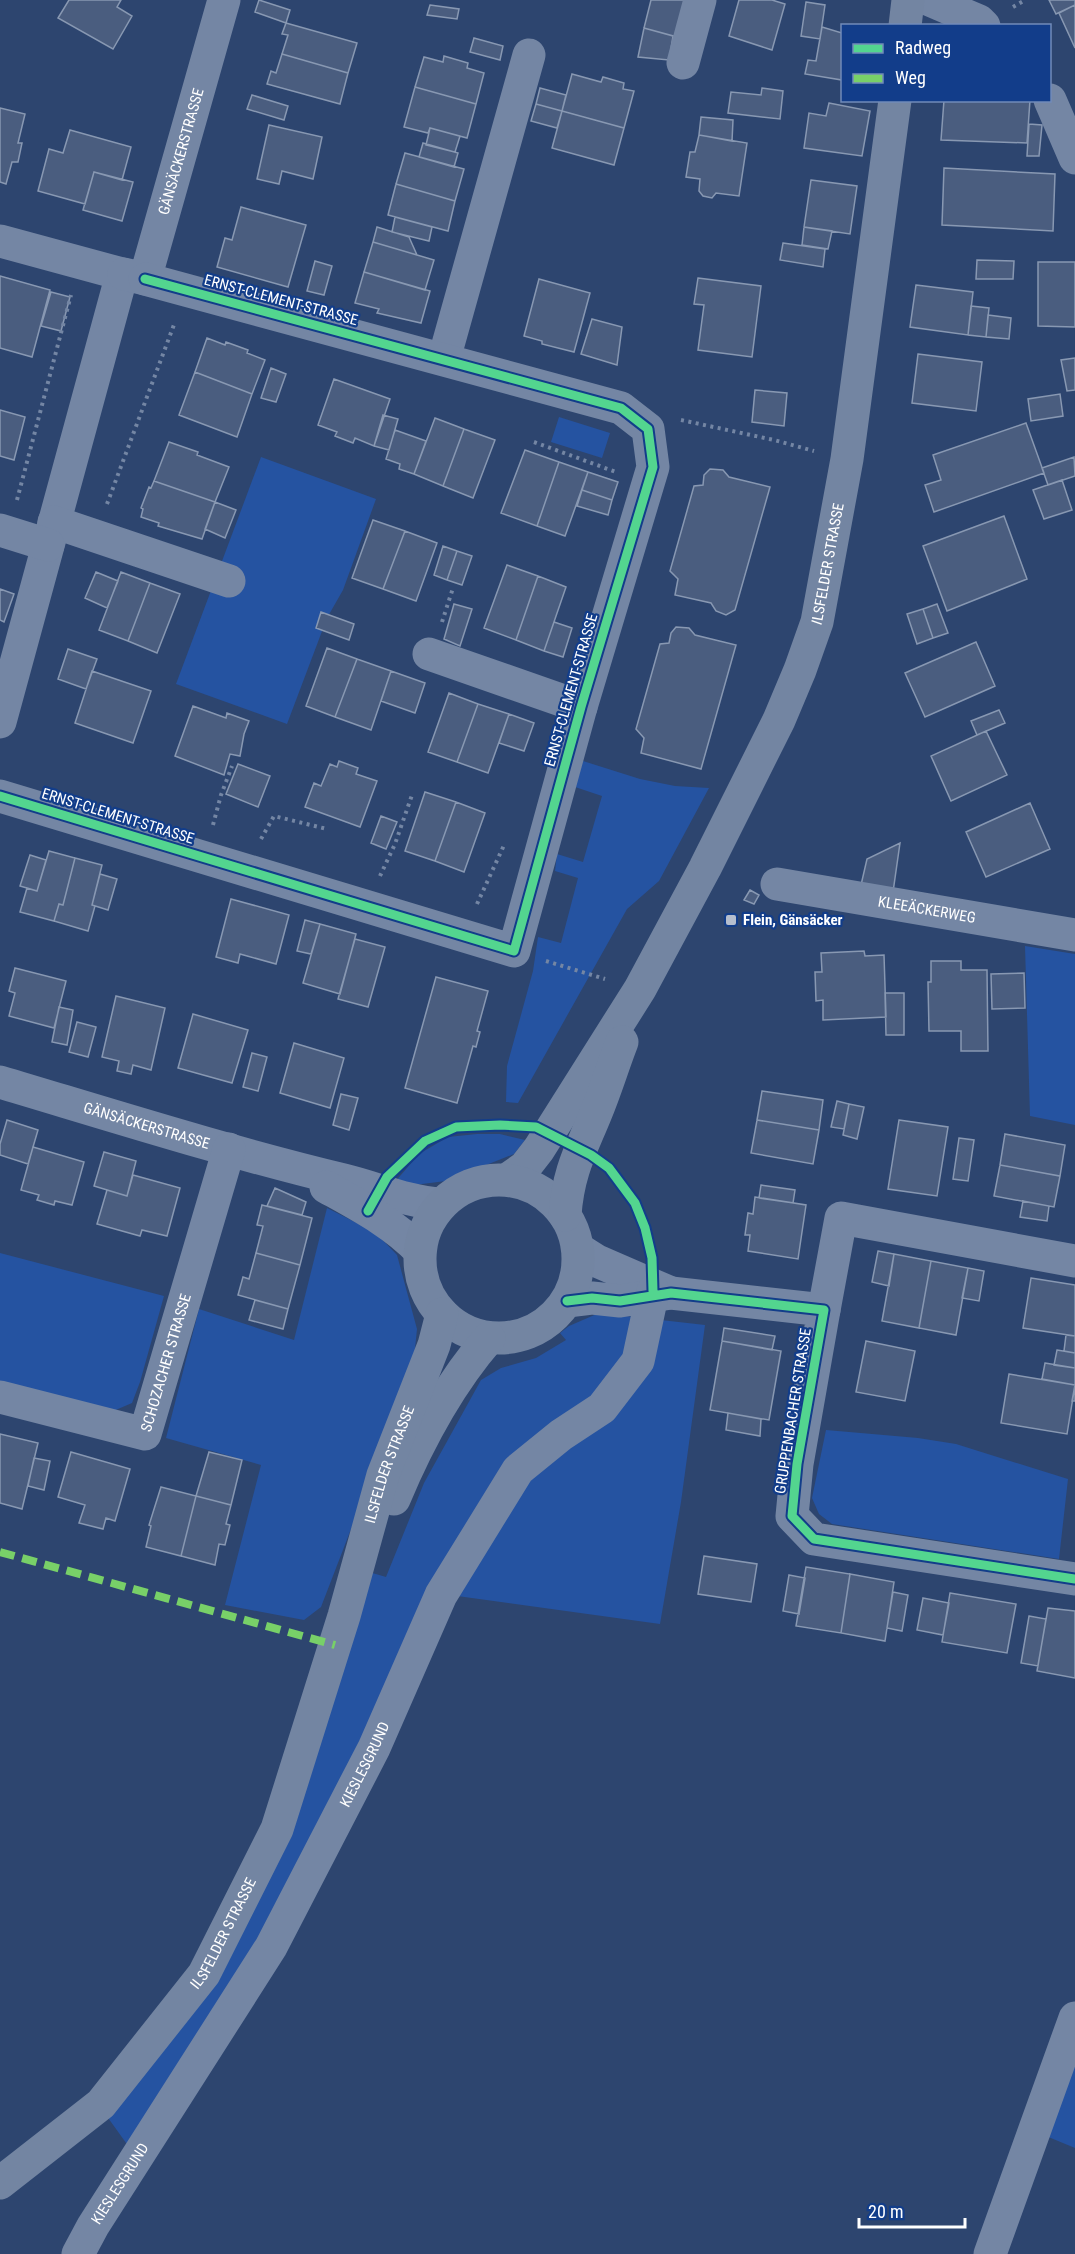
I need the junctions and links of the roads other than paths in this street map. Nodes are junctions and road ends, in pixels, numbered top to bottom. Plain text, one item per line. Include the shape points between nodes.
1 (224, 0) edge
2 (700, 0) edge
3 (908, 0) edge
4 (930, 0) edge
5 (905, 24) edge
6 (982, 24) edge
7 (529, 56) dead end
8 (682, 63) dead end
9 (895, 102) edge
10 (1051, 102) edge
11 (1075, 158) edge
12 (0, 241) edge
13 (134, 277) junction
14 (444, 359) junction
15 (4, 531) edge
16 (51, 533) junction
17 (229, 581) dead end
18 (429, 654) dead end
19 (581, 707) junction
20 (0, 722) edge
21 (0, 796) edge
22 (777, 884) dead end
23 (1075, 935) edge
24 (641, 988) junction
25 (0, 1082) edge
26 (229, 1149) junction
27 (294, 1168) junction
28 (508, 1179) junction
29 (441, 1204) junction
30 (565, 1215) junction
31 (578, 1249) junction
32 (420, 1251) junction
33 (1075, 1261) edge
34 (659, 1293) junction
35 (567, 1301) junction
36 (824, 1310) junction
37 (442, 1314) junction
38 (489, 1338) junction
39 (0, 1397) edge
40 (1075, 1579) edge
41 (344, 1616) junction
42 (1075, 2018) edge
43 (0, 2183) edge
44 (78, 2254) edge
45 (990, 2254) edge

1 - 13 street, GÄNSÄCKERSTRASSE
2 - 8 street
3 - 5 main road
4 - 6 street
7 - 14 street
9 - 24 main road, ILSFELDER STRASSE via 847,459 817,622 800,670 750,780
10 - 11 street
12 - 13 street
13 - 14 street, ERNST-CLEMENT-STRASSE
13 - 16 street, GÄNSÄCKERSTRASSE
14 - 19 street, ERNST-CLEMENT-STRASSE via 621,408 648,429 653,467
15 - 16 street
16 - 17 street via 96,534
16 - 20 street, GÄNSÄCKERSTRASSE
18 - 19 street, ERNST-CLEMENT-STRASSE
19 - 21 street, ERNST-CLEMENT-STRASSE via 514,951
22 - 23 street, KLEEÄCKERWEG
24 - 28 main road, ILSFELDER STRASSE via 539,1149 525,1167
24 - 30 main road, ILSFELDER STRASSE via 573,1168
25 - 26 street, GÄNSÄCKERSTRASSE
26 - 27 street, GÄNSÄCKERSTRASSE
26 - 39 street, SCHOZACHER STRASSE via 145,1434
27 - 29 street, GÄNSÄCKERSTRASSE via 404,1199
27 - 32 street, GÄNSÄCKERSTRASSE via 381,1219
28 - 29 main road, ILSFELDER STRASSE via 484,1180 462,1188
28 - 30 main road, ILSFELDER STRASSE via 539,1190
29 - 32 main road, ILSFELDER STRASSE via 427,1225
30 - 31 main road, ILSFELDER STRASSE
31 - 34 street, GRUPPENBACHER STRASSE
31 - 35 main road, ILSFELDER STRASSE via 577,1277
32 - 37 main road, ILSFELDER STRASSE via 424,1285
33 - 36 street, GRUPPENBACHER STRASSE via 841,1218
34 - 35 street, GRUPPENBACHER STRASSE via 620,1301
34 - 36 street, GRUPPENBACHER STRASSE
34 - 44 street, KIESLESGRUND via 638,1361 602,1408 518,1470 441,1594 374,1748 271,1947
35 - 38 main road, ILSFELDER STRASSE via 555,1317 537,1330 515,1337
36 - 40 street, GRUPPENBACHER STRASSE via 797,1464 792,1516 814,1539
37 - 38 main road, ILSFELDER STRASSE via 465,1331
37 - 41 main road, ILSFELDER STRASSE via 434,1345 382,1475
38 - 41 main road, ILSFELDER STRASSE via 455,1382 420,1445
41 - 43 main road, ILSFELDER STRASSE via 277,1830 204,1974 101,2104
42 - 45 street

